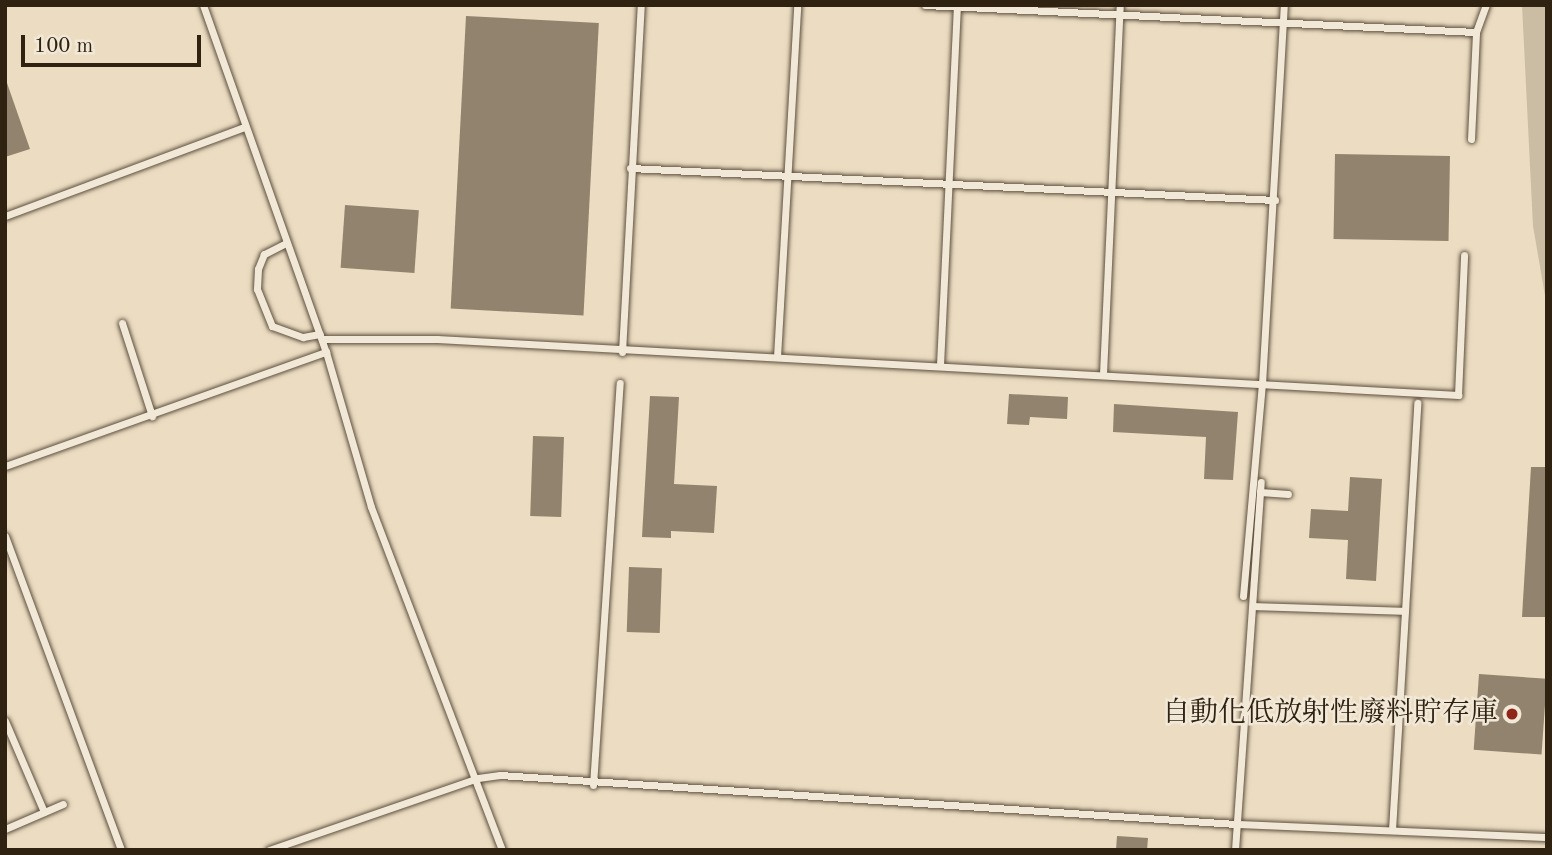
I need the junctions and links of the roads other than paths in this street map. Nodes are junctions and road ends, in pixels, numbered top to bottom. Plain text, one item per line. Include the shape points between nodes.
1 (203, 5) edge
2 (641, 5) edge
3 (797, 5) edge
4 (925, 5) edge
5 (1284, 5) edge
6 (1486, 5) edge
7 (957, 7) edge
8 (1120, 9) edge
9 (1283, 20) junction
10 (1476, 32) junction
11 (244, 127) junction
12 (1471, 139) dead end
13 (630, 168) junction
14 (787, 173) junction
15 (947, 186) junction
16 (1110, 193) junction
17 (1275, 200) junction
18 (5, 216) edge
19 (286, 243) junction
20 (1464, 255) dead end
21 (122, 323) dead end
22 (321, 337) junction
23 (326, 352) junction
24 (622, 352) junction
25 (777, 357) junction
26 (940, 365) junction
27 (1103, 374) junction
28 (620, 383) dead end
29 (1262, 384) junction
30 (1418, 403) dead end
31 (152, 416) junction
32 (5, 466) edge
33 (1261, 482) dead end
34 (1260, 492) junction
35 (1288, 494) dead end
36 (5, 536) edge
37 (1243, 596) dead end
38 (1255, 606) junction
39 (1405, 611) junction
40 (5, 722) edge
41 (478, 778) junction
42 (593, 785) junction
43 (63, 804) dead end
44 (44, 813) junction
45 (1236, 824) junction
46 (5, 829) edge
47 (1392, 830) junction
48 (1547, 837) edge
49 (121, 850) edge
50 (269, 850) edge
51 (502, 850) edge
52 (1235, 850) edge

1 - 11 lane
2 - 13 lane
3 - 14 lane
4 - 7 lane
5 - 9 lane
6 - 10 lane
7 - 8 lane
7 - 15 lane
8 - 9 lane
8 - 16 lane
9 - 10 lane
9 - 17 lane
10 - 12 lane
11 - 18 lane
11 - 19 lane
13 - 14 lane
13 - 24 lane
14 - 15 lane
14 - 25 lane
15 - 16 lane
15 - 26 lane
16 - 17 lane
16 - 27 lane
17 - 29 lane
19 - 22 lane
19 - 22 lane via 264,254 258,269 264,306 272,326 286,334
20 - 29 lane via 1458,395
21 - 31 lane
22 - 23 lane
22 - 24 lane via 437,339
23 - 31 lane
23 - 41 lane via 371,507
24 - 25 lane
25 - 26 lane
26 - 27 lane
27 - 29 lane
28 - 42 lane
29 - 37 lane
30 - 39 lane
31 - 32 lane
33 - 34 lane
34 - 35 lane
34 - 38 lane
36 - 49 lane
38 - 39 lane
38 - 45 lane
39 - 47 lane
40 - 44 lane
41 - 42 lane via 499,775
41 - 50 lane
41 - 51 lane
42 - 45 lane
43 - 44 lane
44 - 46 lane
45 - 47 lane
45 - 52 lane
47 - 48 lane

